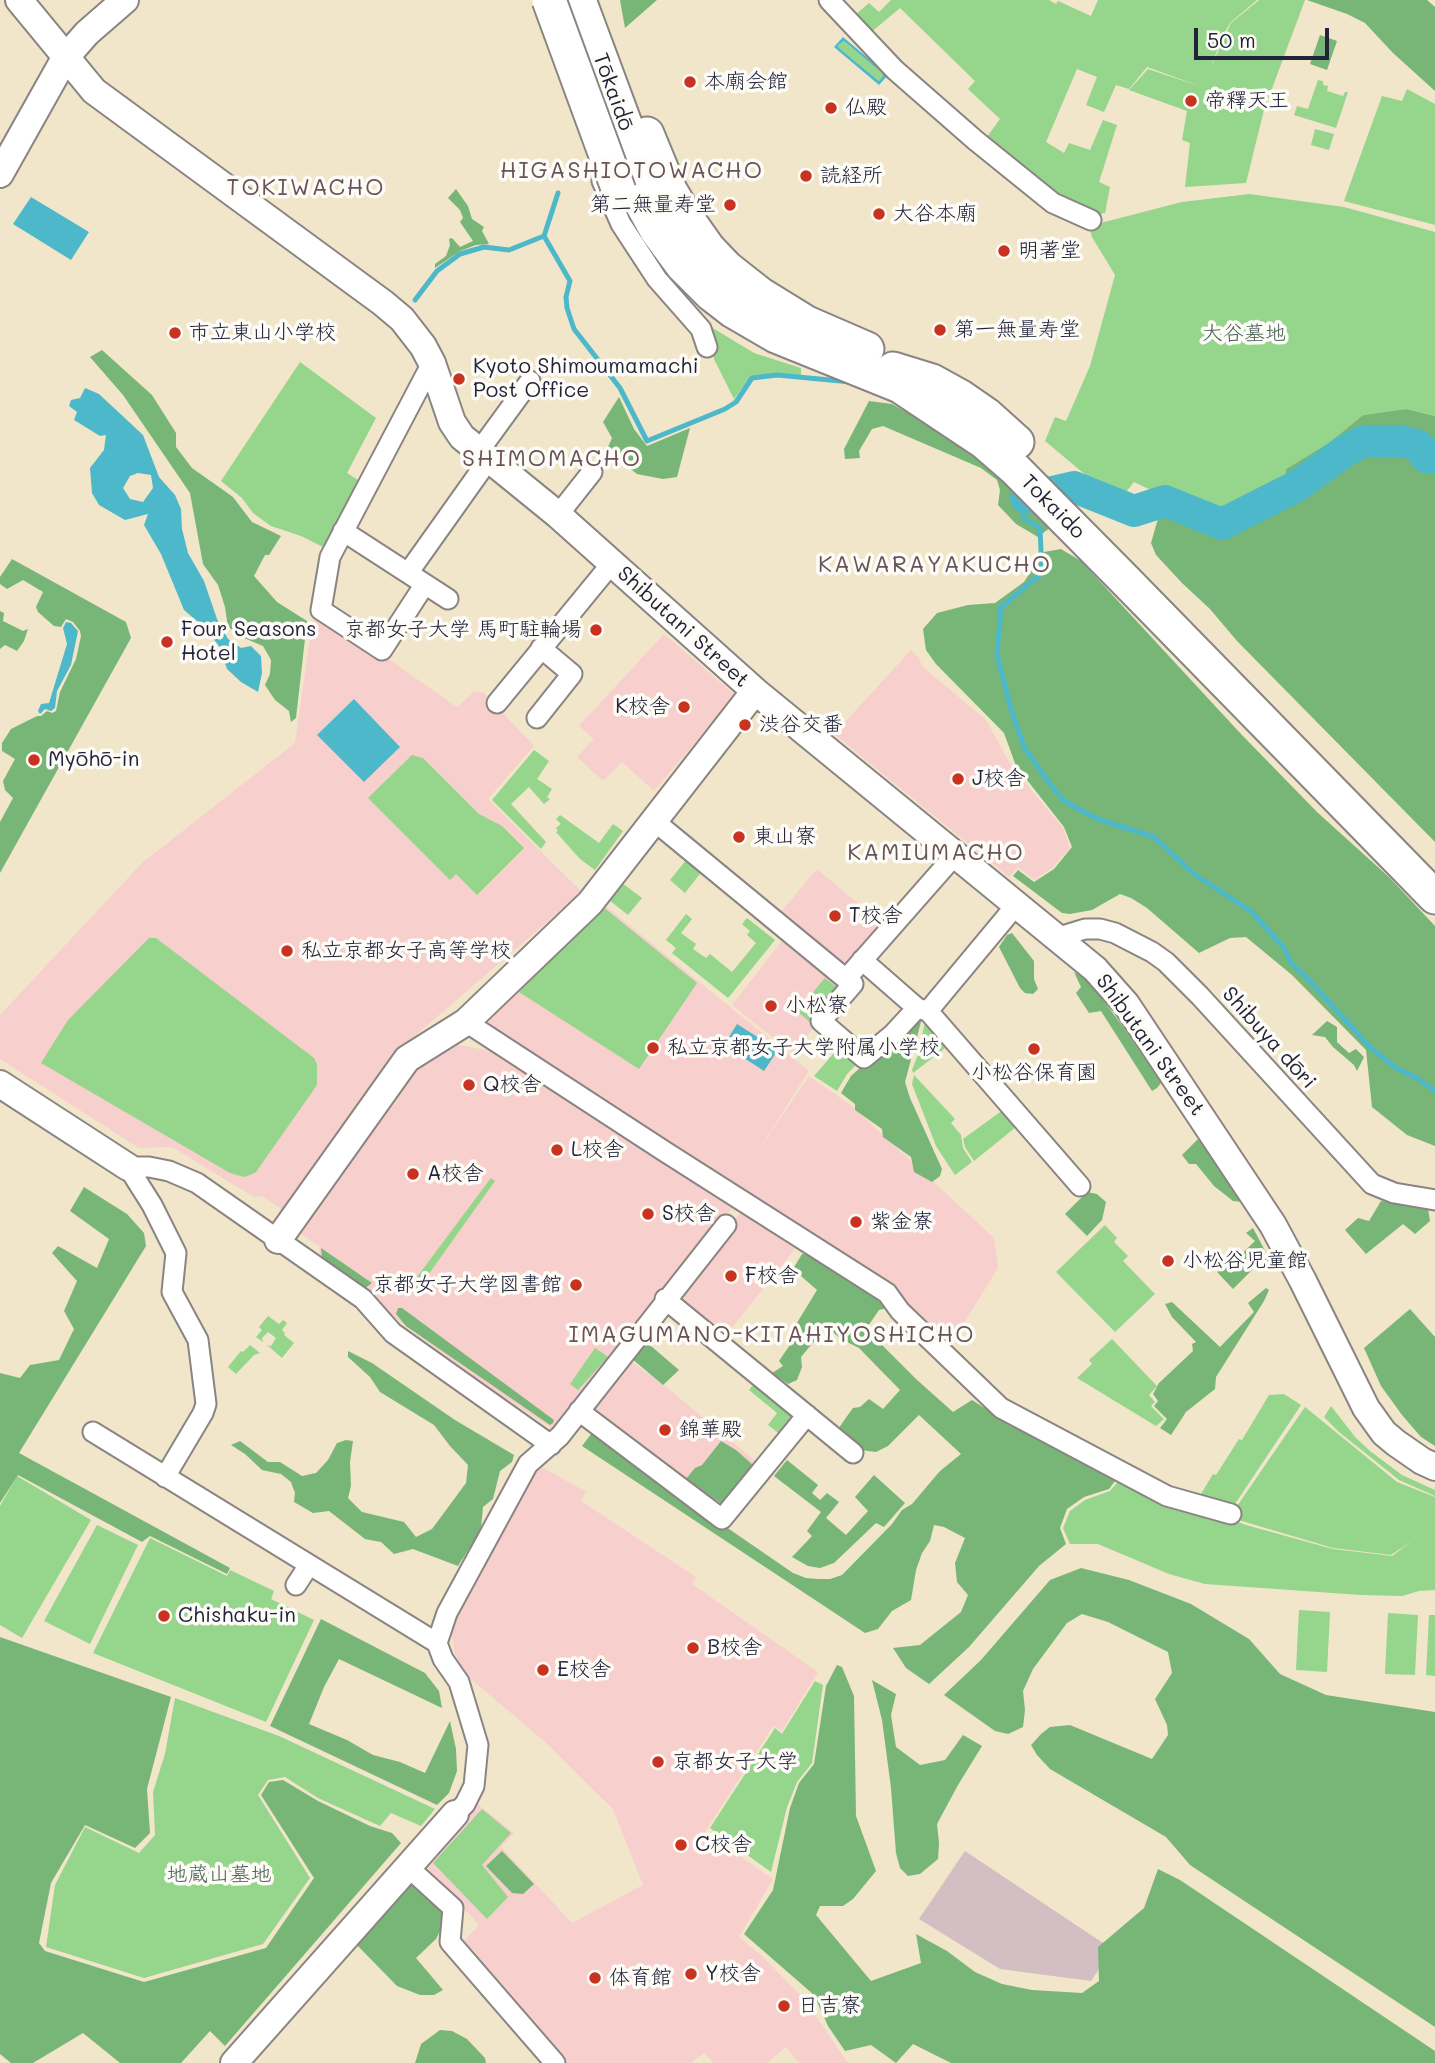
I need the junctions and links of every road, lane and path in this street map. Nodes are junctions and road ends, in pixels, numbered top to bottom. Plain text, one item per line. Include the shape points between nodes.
1 (19, 0) edge
2 (125, 0) edge
3 (538, 0) edge
4 (549, 0) edge
5 (562, 0) edge
6 (579, 0) edge
7 (592, 0) edge
8 (830, 0) edge
9 (65, 58) junction
10 (559, 59) junction
11 (0, 174) edge
12 (1091, 219) dead end
13 (758, 327) junction
14 (707, 347) dead end
15 (432, 363) junction
16 (530, 381) dead end
17 (928, 392) junction
18 (484, 455) junction
19 (592, 472) dead end
20 (558, 514) junction
21 (343, 531) junction
22 (612, 563) junction
23 (416, 578) junction
24 (448, 598) dead end
25 (541, 649) junction
26 (755, 691) junction
27 (497, 703) dead end
28 (537, 718) dead end
29 (653, 820) junction
30 (955, 855) junction
31 (1435, 869) edge
32 (1435, 897) edge
33 (1017, 904) junction
34 (1059, 937) junction
35 (862, 960) junction
36 (846, 979) junction
37 (923, 1009) junction
38 (466, 1022) junction
39 (0, 1084) edge
40 (128, 1167) junction
41 (1080, 1186) dead end
42 (1435, 1200) edge
43 (726, 1225) dead end
44 (278, 1240) junction
45 (665, 1299) junction
46 (579, 1410) junction
47 (807, 1415) junction
48 (93, 1432) dead end
49 (551, 1445) junction
50 (853, 1453) dead end
51 (1435, 1467) edge
52 (165, 1477) junction
53 (1231, 1514) dead end
54 (309, 1565) junction
55 (296, 1585) dead end
56 (437, 1643) junction
57 (455, 1814) joint
58 (408, 1867) junction
59 (234, 2063) edge
60 (555, 2063) edge

1 - 9 main road, Shibutani Street
2 - 9 main road
3 - 10 street
4 - 13 highway, bridge via 638,232 662,269 722,324
5 - 10 street via 564,37
5 - 13 highway via 650,219 691,275
6 - 13 highway via 662,215 680,243 735,297
7 - 17 highway via 670,190 708,248 749,286 807,323 908,365
8 - 12 street via 895,69 967,132 1053,204
9 - 11 main road
9 - 15 main road, Shibutani Street via 94,91 383,303 414,332
10 - 14 street via 621,224 657,279 701,329
13 - 17 highway
15 - 18 main road, Shibutani Street via 455,427
15 - 21 street
16 - 18 street
17 - 31 highway, Tokaido via 975,406 1031,454
17 - 32 highway, Tokaido via 1014,468
18 - 20 main road, Shibutani Street
18 - 23 street
19 - 20 street
20 - 22 main road, Shibutani Street
21 - 23 street
21 - 23 street via 330,557 321,610 382,650
22 - 25 street
22 - 26 main road, Shibutani Street
23 - 24 street
25 - 27 street
25 - 28 street via 572,674
26 - 29 main road
26 - 30 main road, Shibutani Street
29 - 36 street
29 - 38 main road via 590,903
30 - 33 main road, Shibutani Street
30 - 35 street
33 - 34 main road, Shibutani Street
33 - 37 street
34 - 42 street, Shibuya dōri via 1100,929 1152,952 1200,996 1372,1184 1385,1191
34 - 51 main road, Shibutani Street via 1126,1004 1245,1182 1292,1259 1374,1421 1396,1443
35 - 36 street
35 - 37 street
36 - 37 street via 853,984 821,1021 863,1058
37 - 41 street
38 - 44 main road via 407,1059
38 - 53 street via 887,1293 1001,1408 1167,1496
39 - 40 main road
40 - 44 street via 159,1169 189,1179
40 - 52 street via 176,1253 172,1292 198,1340 206,1404
43 - 45 street
44 - 49 street via 363,1299 393,1333
45 - 46 street
45 - 47 street
46 - 47 street via 722,1518
46 - 49 street
47 - 50 street
48 - 52 street
49 - 56 street via 528,1464 447,1613
52 - 54 street
54 - 55 street
54 - 56 street
56 - 57 street via 458,1682 478,1745 474,1786
57 - 58 main road
58 - 59 main road
58 - 60 street via 453,1908 450,1942

